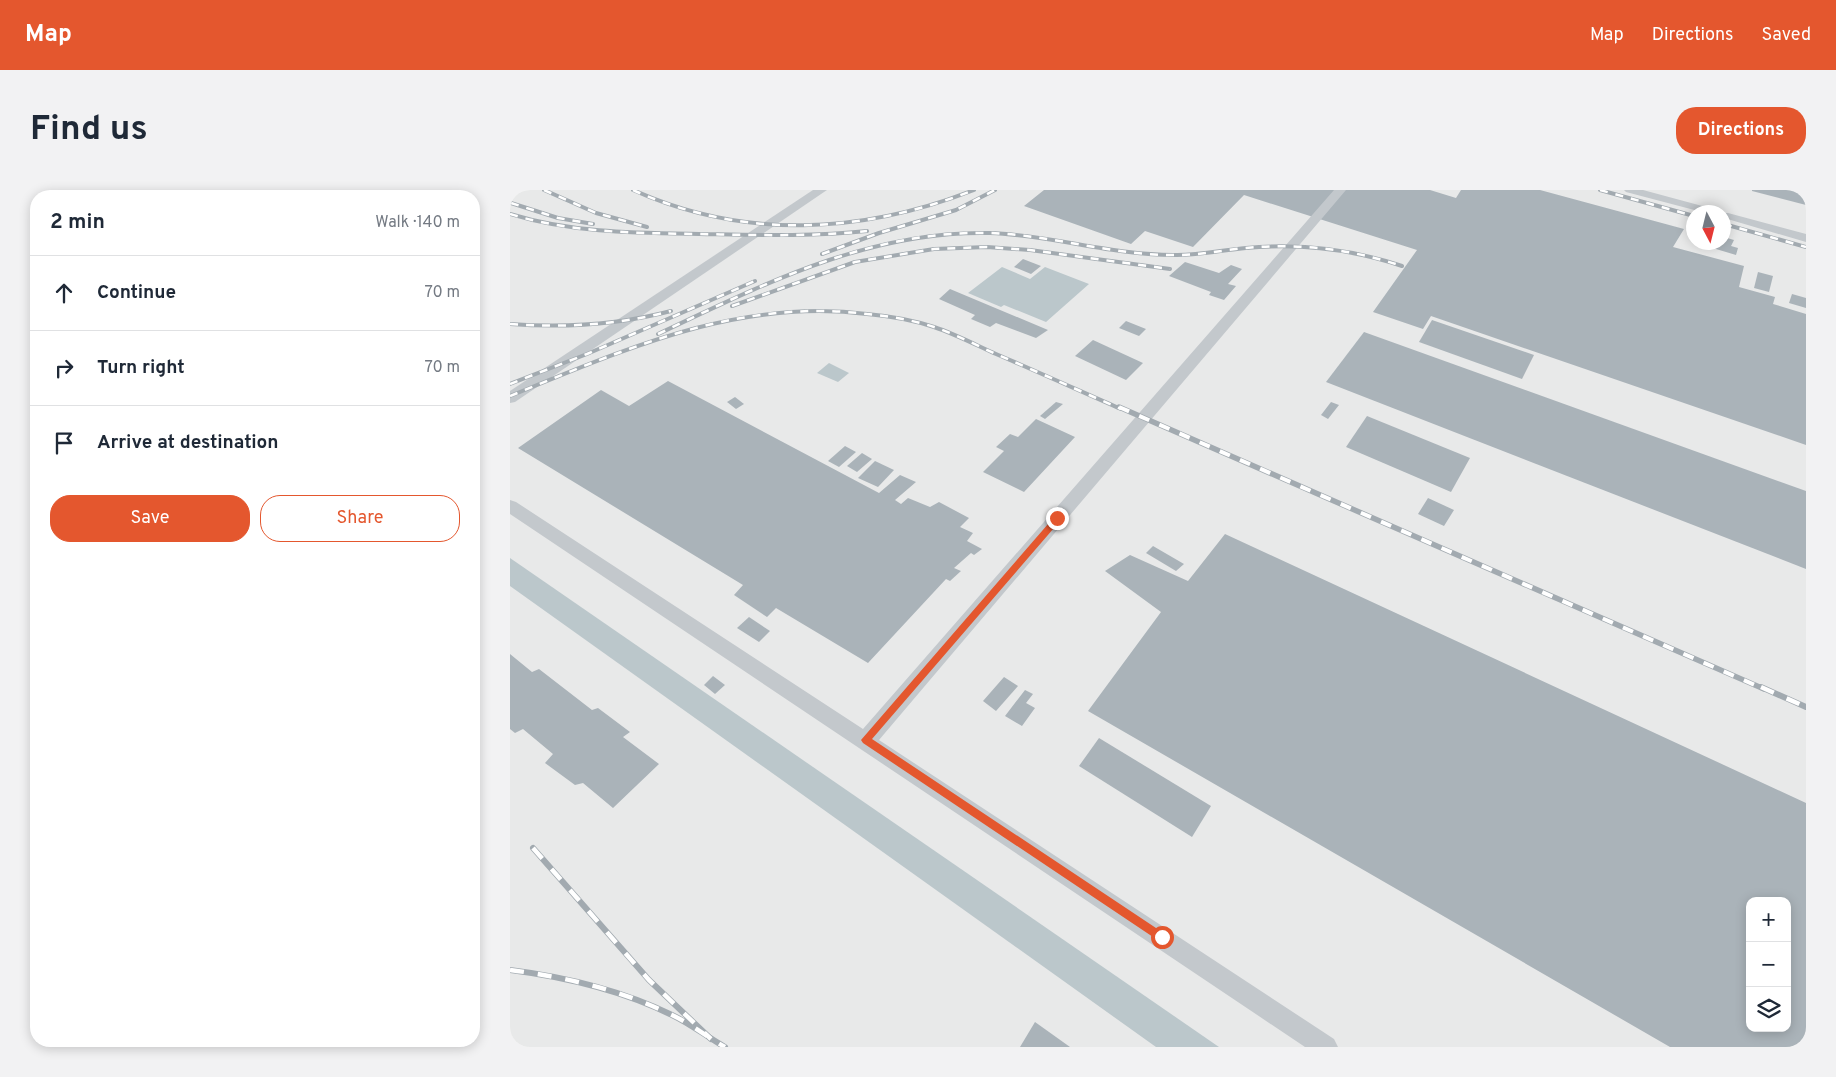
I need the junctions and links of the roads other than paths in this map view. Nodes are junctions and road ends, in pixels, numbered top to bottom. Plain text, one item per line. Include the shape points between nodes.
1 (821, 190) edge
2 (1340, 190) edge
3 (1630, 190) edge
4 (1687, 205) edge
5 (1731, 217) edge
6 (1806, 238) edge
7 (510, 398) edge
8 (510, 506) edge
9 (866, 740) junction
10 (1326, 1047) edge

1 - 7 lane
2 - 9 lane
3 - 4 lane
5 - 6 lane
8 - 9 lane
9 - 10 lane

